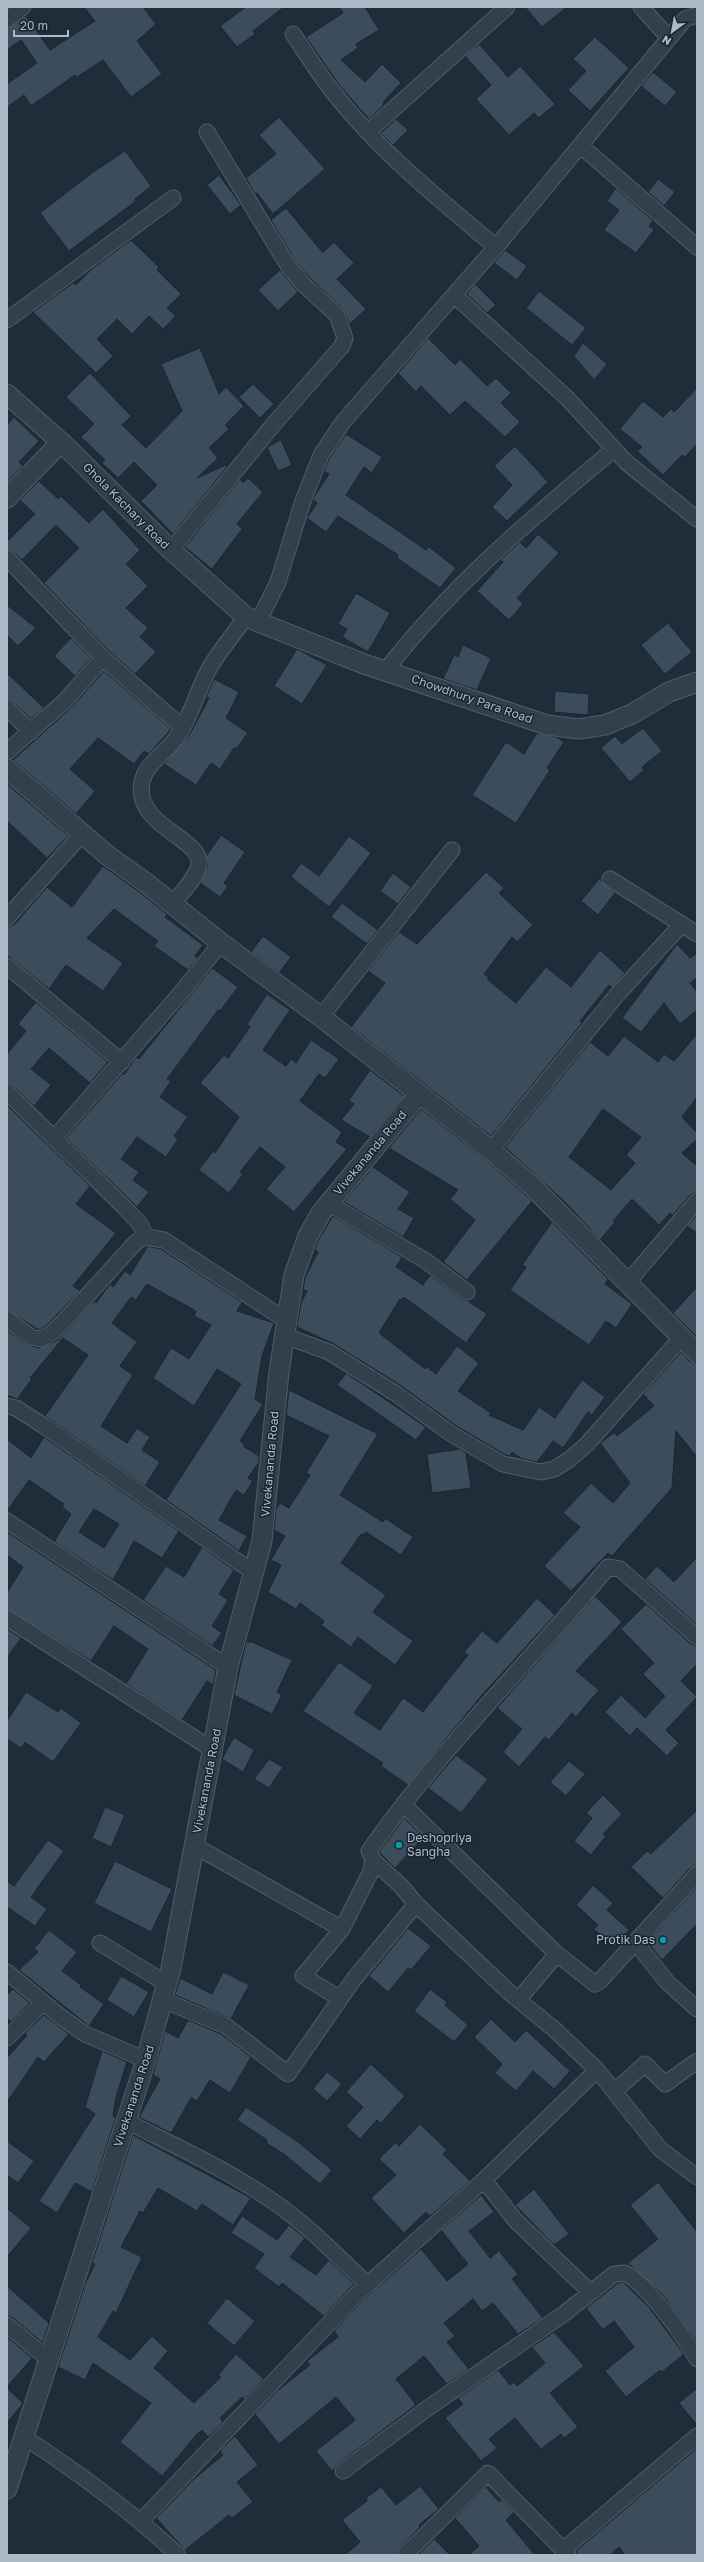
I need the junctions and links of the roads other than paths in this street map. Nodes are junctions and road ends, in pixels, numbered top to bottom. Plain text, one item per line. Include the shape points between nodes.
1 (22, 7) edge
2 (507, 7) edge
3 (640, 7) edge
4 (697, 14) edge
5 (7, 20) edge
6 (293, 34) dead end
7 (669, 38) junction
8 (207, 132) dead end
9 (368, 132) junction
10 (580, 145) junction
11 (173, 198) dead end
12 (496, 247) junction
13 (697, 248) edge
14 (454, 295) junction
15 (7, 320) edge
16 (7, 394) edge
17 (61, 442) junction
18 (613, 450) junction
19 (7, 498) edge
20 (697, 519) edge
21 (171, 550) junction
22 (7, 558) edge
23 (252, 619) junction
24 (103, 658) junction
25 (386, 670) junction
26 (697, 682) edge
27 (7, 708) edge
28 (183, 728) junction
29 (31, 732) junction
30 (7, 752) edge
31 (7, 769) edge
32 (81, 835) junction
33 (452, 850) dead end
34 (610, 879) dead end
35 (172, 904) junction
36 (7, 918) edge
37 (682, 924) junction
38 (697, 934) edge
39 (221, 943) junction
40 (7, 966) edge
41 (321, 1017) junction
42 (122, 1062) junction
43 (7, 1092) edge
44 (420, 1094) junction
45 (55, 1137) junction
46 (491, 1150) junction
47 (697, 1201) edge
48 (328, 1203) junction
49 (146, 1237) junction
50 (628, 1282) junction
51 (467, 1292) dead end
52 (7, 1319) edge
53 (286, 1329) junction
54 (682, 1337) junction
55 (697, 1353) edge
56 (7, 1406) edge
57 (7, 1521) edge
58 (253, 1572) junction
59 (7, 1618) edge
60 (697, 1637) edge
61 (228, 1667) junction
62 (212, 1750) junction
63 (404, 1805) junction
64 (195, 1846) junction
65 (373, 1860) junction
66 (697, 1874) edge
67 (416, 1904) junction
68 (342, 1929) junction
69 (100, 1943) dead end
70 (636, 1943) junction
71 (557, 1954) junction
72 (7, 1972) edge
73 (165, 1992) junction
74 (339, 1998) junction
75 (519, 1999) junction
76 (43, 2003) junction
77 (697, 2010) edge
78 (7, 2038) edge
79 (146, 2060) junction
80 (697, 2061) edge
81 (597, 2070) junction
82 (615, 2091) junction
83 (126, 2121) junction
84 (697, 2177) edge
85 (484, 2180) junction
86 (368, 2285) junction
87 (590, 2292) junction
88 (7, 2325) edge
89 (697, 2359) edge
90 (49, 2360) junction
91 (697, 2436) edge
92 (24, 2437) junction
93 (11, 2456) edge
94 (343, 2472) dead end
95 (7, 2489) edge
96 (141, 2521) junction
97 (566, 2552) edge
98 (178, 2555) edge
99 (405, 2555) edge

1 - 5 street
2 - 9 street
3 - 7 street
4 - 7 street via 686,19
6 - 9 street via 333,92
7 - 10 street
8 - 21 street via 288,267 337,315 345,338 342,346 273,425
9 - 12 street via 418,180
10 - 12 street
10 - 13 street
11 - 15 street
12 - 14 street
14 - 18 street via 567,398
14 - 23 street via 343,422 321,455 278,582
16 - 17 street, Ghola Kachary Road
17 - 19 street
17 - 21 street, Ghola Kachary Road
18 - 20 street
18 - 25 street via 498,548 442,604
21 - 23 street, Ghola Kachary Road
22 - 24 street
23 - 25 street, Chowdhury Para Road via 364,664
23 - 28 street via 209,669
24 - 28 street
24 - 29 street via 65,701
25 - 26 street, Chowdhury Para Road via 547,725 579,729 606,725 632,714 669,692
27 - 29 street
28 - 35 street via 173,743 144,773 141,783 142,801 150,814 195,851 199,863 196,873
29 - 30 street
31 - 32 street
32 - 35 street
32 - 36 street
33 - 41 street
34 - 37 street
35 - 39 street
37 - 38 street
37 - 46 street via 616,996
39 - 41 street
39 - 42 street
40 - 42 street
41 - 44 street
42 - 45 street
43 - 45 street
44 - 46 street
44 - 48 street, Vivekananda Road
45 - 49 street via 140,1224
46 - 50 street via 533,1187
47 - 50 street
48 - 51 street via 426,1261
48 - 53 street, Vivekananda Road via 308,1236 294,1276
49 - 52 street via 136,1242 53,1332 41,1339 31,1337
49 - 53 street via 154,1236 174,1247
50 - 54 street
53 - 54 street via 395,1393 450,1433 503,1464 541,1472 554,1469 570,1460 588,1444
53 - 58 street, Vivekananda Road via 270,1446 264,1527
54 - 55 street
56 - 58 street via 16,1408 44,1426
57 - 61 street
58 - 61 street, Vivekananda Road
59 - 62 street
60 - 63 street via 620,1568 608,1567 461,1735
61 - 62 street, Vivekananda Road
62 - 64 street, Vivekananda Road
63 - 65 street via 370,1851
63 - 71 street
64 - 68 street
64 - 73 street, Vivekananda Road
65 - 67 street
65 - 68 street via 371,1871
66 - 70 street
67 - 74 street
67 - 75 street via 510,1994
68 - 74 street via 303,1976
69 - 73 street
70 - 71 street via 594,1984
70 - 77 street via 668,1983
71 - 75 street
72 - 76 street
73 - 74 street via 226,2026 288,2074
73 - 79 street, Vivekananda Road
75 - 81 street
76 - 78 street
76 - 79 street via 85,2034
79 - 83 street, Vivekananda Road
80 - 82 street via 664,2084 645,2064
81 - 82 street
81 - 85 street
82 - 84 street via 660,2149
83 - 86 street via 219,2169 272,2200 304,2225
83 - 90 street, Vivekananda Road
85 - 86 street
85 - 87 street via 515,2220
86 - 96 street
87 - 89 street via 614,2274 625,2273 632,2277 674,2325
87 - 94 street via 565,2314 428,2408
88 - 90 street
90 - 92 street, Vivekananda Road
91 - 97 street
92 - 93 street, Vivekananda Road
92 - 96 street via 93,2483
93 - 95 street, Vivekananda Road
96 - 98 street
97 - 99 street via 488,2473

